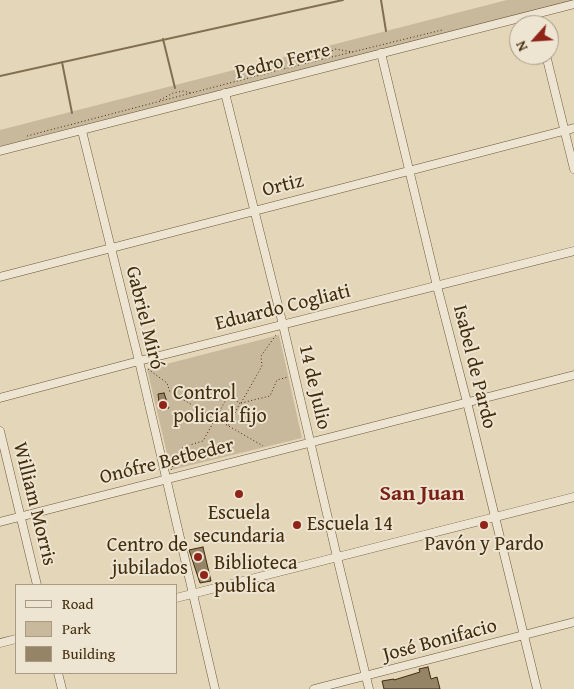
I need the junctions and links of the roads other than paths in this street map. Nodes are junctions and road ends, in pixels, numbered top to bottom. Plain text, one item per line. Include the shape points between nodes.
1 (574, 4) edge
2 (536, 14) joint
3 (381, 53) junction
4 (548, 65) edge
5 (225, 93) junction
6 (574, 128) edge
7 (564, 130) junction
8 (82, 131) junction
9 (0, 151) edge
10 (574, 169) edge
11 (409, 171) junction
12 (253, 210) junction
13 (110, 248) junction
14 (574, 251) edge
15 (0, 277) edge
16 (437, 286) junction
17 (283, 325) junction
18 (138, 361) junction
19 (574, 375) edge
20 (0, 398) edge
21 (467, 402) junction
22 (0, 431) edge
23 (310, 442) junction
24 (166, 479) junction
25 (574, 497) edge
26 (21, 516) junction
27 (495, 518) junction
28 (0, 522) edge
29 (336, 557) junction
30 (37, 584) edge
31 (193, 594) junction
32 (178, 598) edge
33 (574, 622) edge
34 (524, 636) junction
35 (15, 639) edge
36 (0, 643) edge
37 (58, 674) edge
38 (366, 676) junction
39 (62, 689) edge
40 (215, 689) edge
41 (314, 689) edge
42 (370, 689) edge
43 (537, 689) edge

1 - 2 street, Pedro Ferre
2 - 3 street, Pedro Ferre
3 - 5 street, Pedro Ferre
3 - 11 street, Isabel de Pardo
4 - 7 street
5 - 8 street, Pedro Ferre
5 - 12 street, 14 de Julio
6 - 7 street, Ortiz
7 - 10 street
7 - 11 street, Ortiz
8 - 9 street, Pedro Ferre
8 - 13 street, Gabriel Miró
11 - 12 street, Ortiz
11 - 16 street, Isabel de Pardo
12 - 13 street, Ortiz
12 - 17 street, 14 de Julio
13 - 15 street, Ortiz
13 - 18 street, Gabriel Miró
14 - 16 street, Eduardo Cogliati
16 - 17 street, Eduardo Cogliati
16 - 21 street, Isabel de Pardo
17 - 18 street, Eduardo Cogliati
17 - 23 street, 14 de Julio
18 - 20 street, Eduardo Cogliati
18 - 24 street, Gabriel Miró
19 - 21 street, Onófre Betbeder
21 - 23 street, Onófre Betbeder
21 - 27 street, Isabel de Pardo
22 - 26 street, William Morris
23 - 24 street, Onófre Betbeder
23 - 29 street, 14 de Julio
24 - 26 street, Onófre Betbeder
24 - 31 street, Gabriel Miró
25 - 27 street
26 - 28 street, Onófre Betbeder
26 - 30 street, William Morris
27 - 29 street
27 - 34 street, Isabel de Pardo
29 - 31 street
29 - 38 street, 14 de Julio
31 - 32 street
31 - 40 street, Gabriel Miró
33 - 34 street, José Bonifacio
34 - 38 street, José Bonifacio
34 - 43 street, Isabel de Pardo
35 - 36 street
37 - 39 street
38 - 41 street, José Bonifacio
38 - 42 street, 14 de Julio

